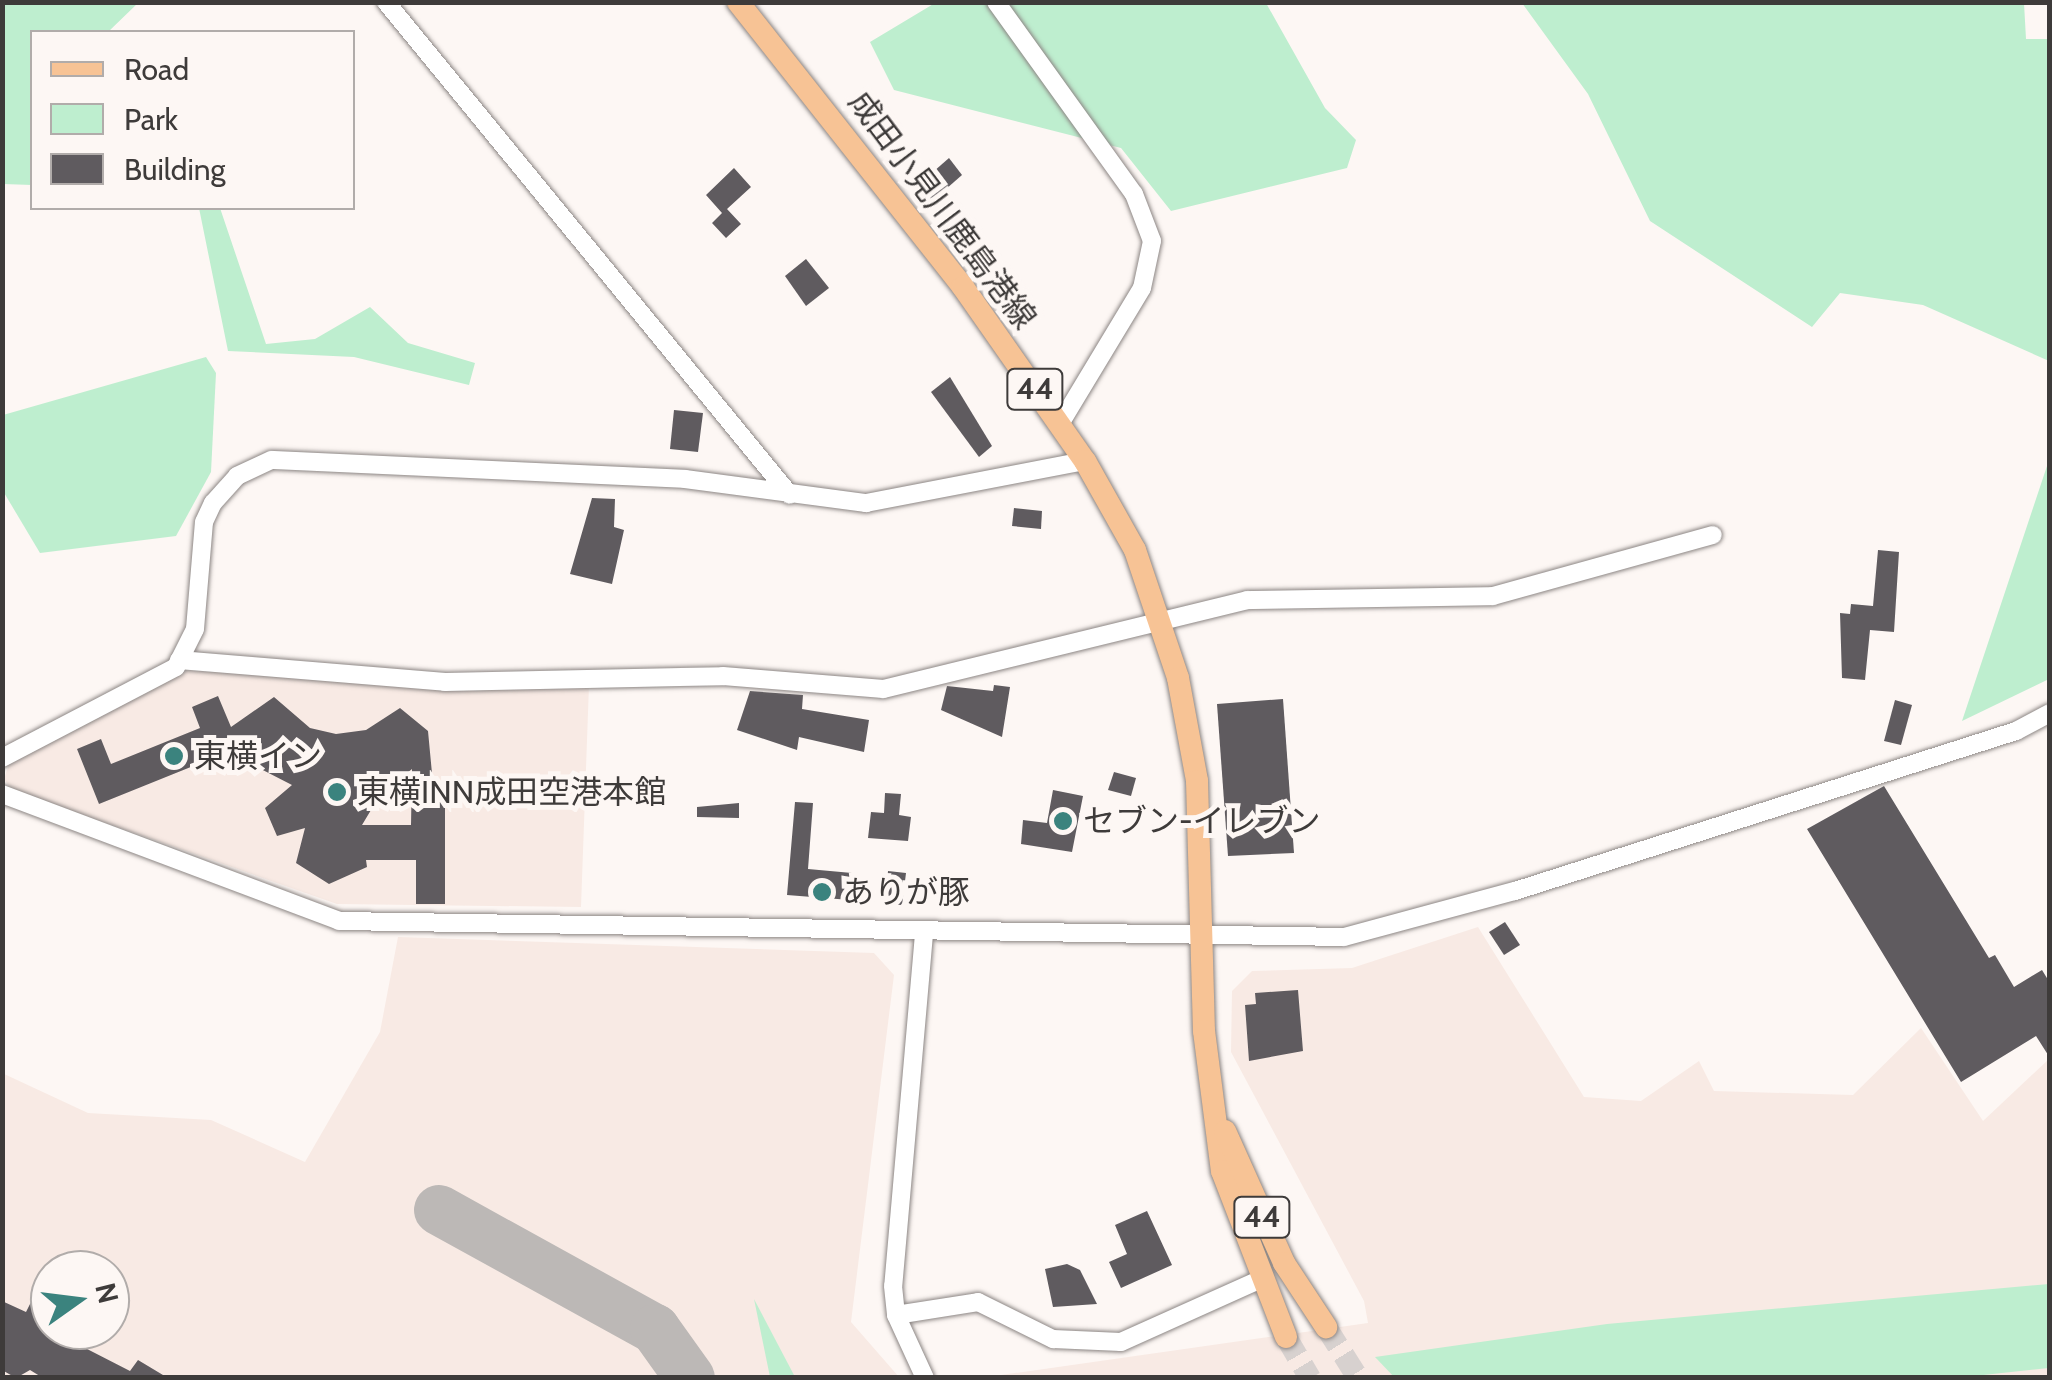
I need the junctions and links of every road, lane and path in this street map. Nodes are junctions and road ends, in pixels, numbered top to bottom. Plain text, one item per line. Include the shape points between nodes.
1 (386, 2) edge
2 (738, 2) edge
3 (996, 2) edge
4 (1060, 424) junction
5 (1085, 461) junction
6 (790, 495) junction
7 (1713, 535) dead end
8 (1162, 619) junction
9 (179, 660) junction
10 (2050, 714) edge
11 (2, 758) edge
12 (2, 794) edge
13 (924, 934) junction
14 (1201, 939) junction
15 (1213, 1100) junction
16 (1259, 1280) junction
17 (896, 1315) junction
18 (1326, 1327) tunnel mouth
19 (1286, 1336) tunnel mouth
20 (926, 1378) edge

1 - 6 street
2 - 4 main road, 成田小見川鹿島港線 / 44 via 874,167
3 - 4 street via 1134,194 1152,241 1142,288
4 - 5 main road, 成田小見川鹿島港線 / 44
5 - 6 street via 866,502
5 - 8 main road, 成田小見川鹿島港線 / 44
6 - 9 street via 685,479 272,460 237,476 212,503 204,522 195,630
7 - 8 street via 1493,596 1286,595
8 - 9 street via 884,689 723,676 445,682
8 - 14 main road, 成田小見川鹿島港線 / 44 via 1197,781
9 - 11 street via 138,692
10 - 14 street via 2016,731 1368,934
12 - 13 street via 338,921
13 - 14 street
13 - 17 street
14 - 15 main road, 成田小見川鹿島港線 / 44
15 - 16 main road, 成田小見川鹿島港線 / 44 via 1222,1171
15 - 18 main road, 成田小見川鹿島港線 / 44 via 1284,1263
16 - 17 street via 1121,1342 1053,1339 978,1302
16 - 19 main road, 成田小見川鹿島港線 / 44
17 - 20 street

